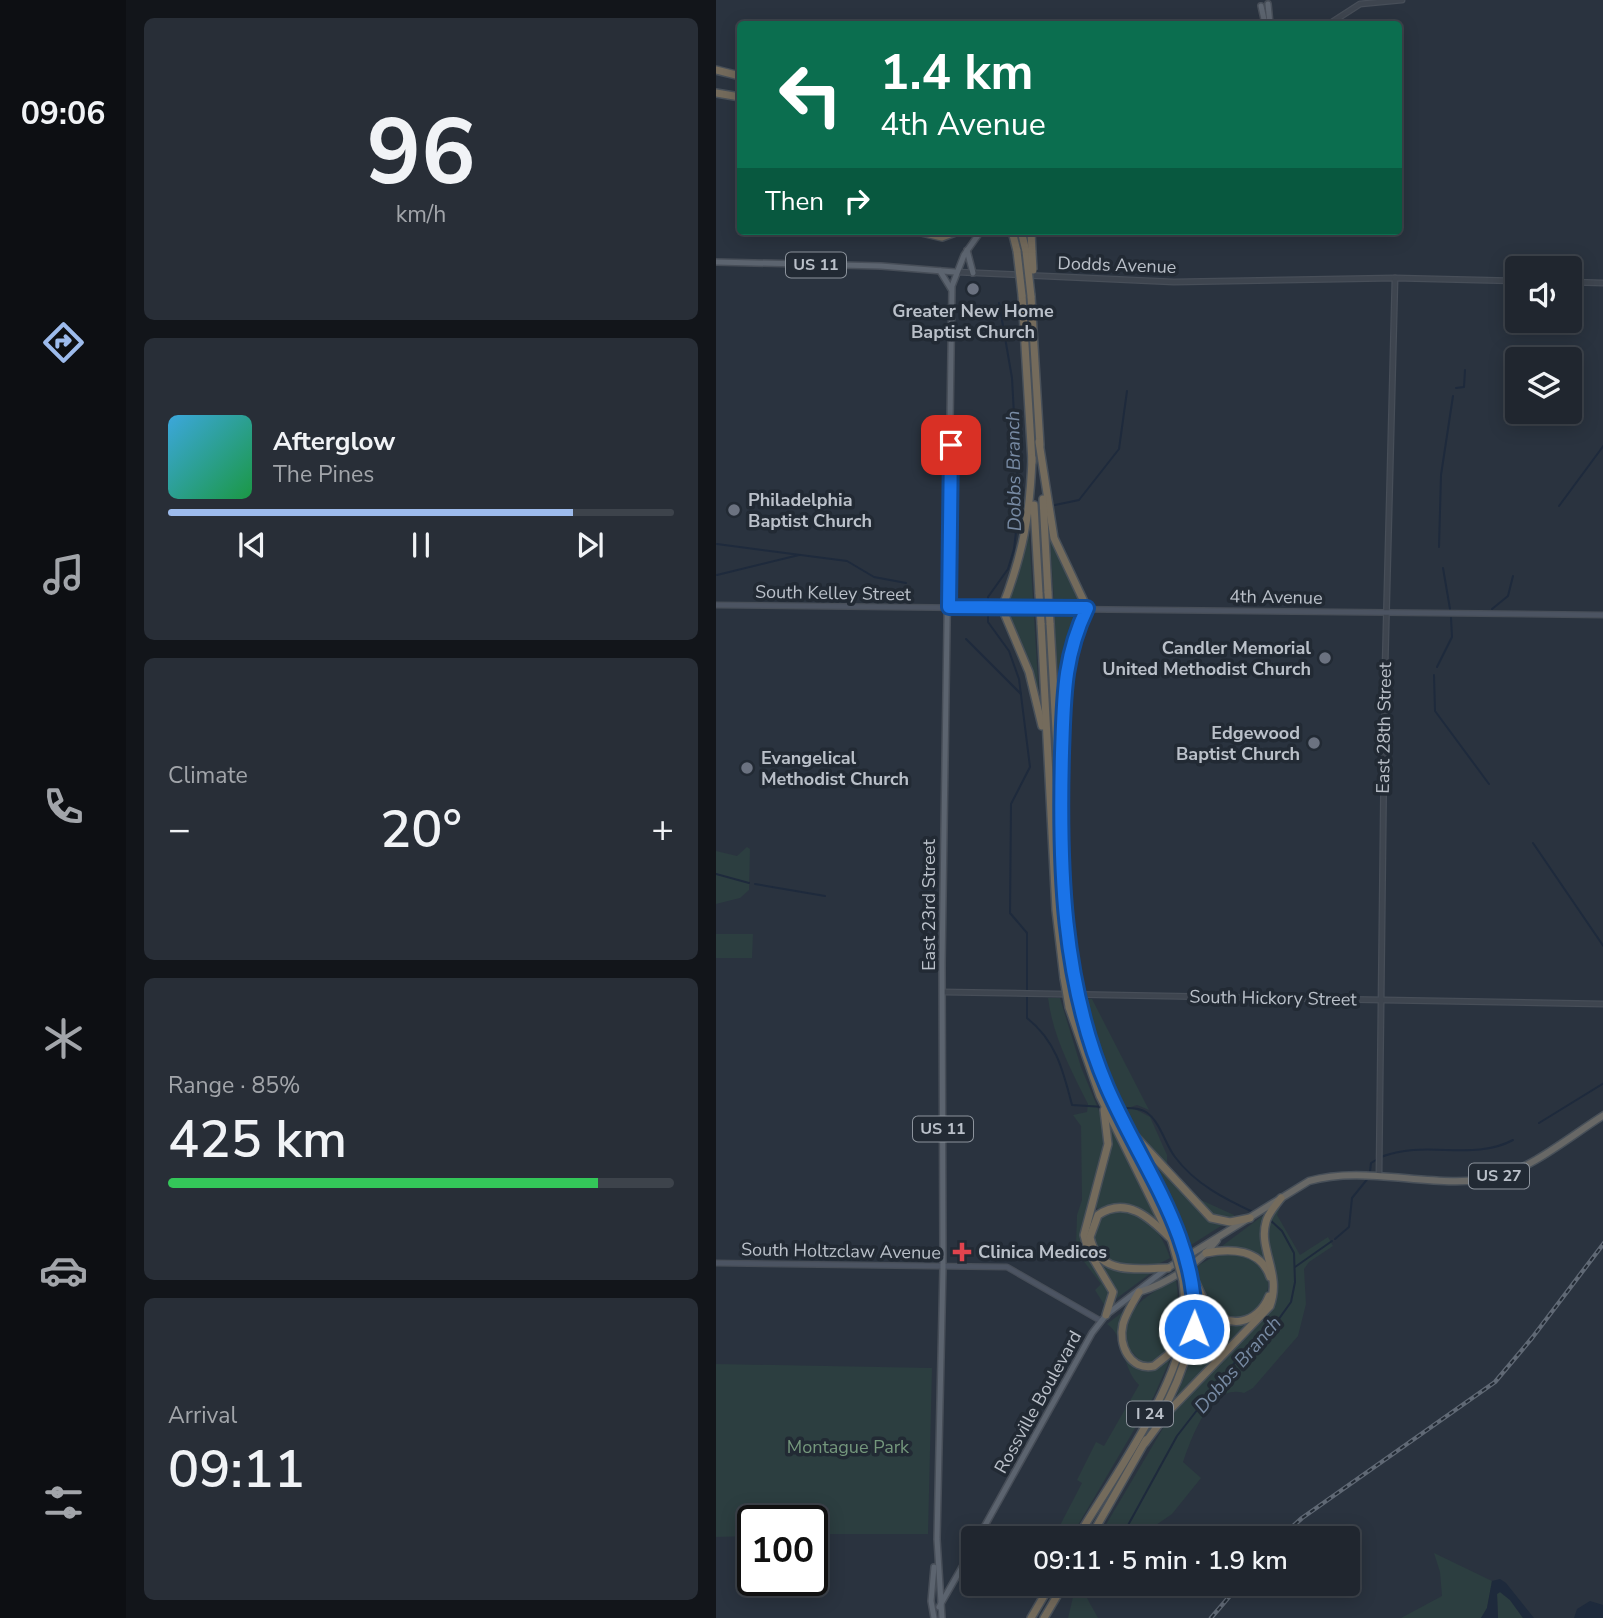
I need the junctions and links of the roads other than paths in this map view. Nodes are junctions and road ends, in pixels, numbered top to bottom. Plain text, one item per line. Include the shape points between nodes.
1 (1401, 0) edge
2 (1264, 5) dead end
3 (1265, 21) edge
4 (1334, 21) edge
5 (716, 70) edge
6 (737, 75) edge
7 (716, 93) edge
8 (737, 96) edge
9 (978, 235) edge
10 (1013, 235) edge
11 (1023, 235) edge
12 (1031, 235) edge
13 (967, 250) junction
14 (1029, 251) junction
15 (716, 262) edge
16 (941, 271) junction
17 (955, 272) junction
18 (973, 273) junction
19 (1395, 278) junction
20 (1505, 281) edge
21 (1582, 282) edge
22 (1603, 283) edge
23 (952, 292) junction
24 (1028, 328) junction
25 (1030, 354) junction
26 (1039, 442) junction
27 (1032, 458) junction
28 (1044, 593) junction
29 (716, 605) edge
30 (949, 607) junction
31 (1002, 608) junction
32 (1087, 608) junction
33 (1386, 613) junction
34 (1603, 615) edge
35 (1047, 749) junction
36 (1059, 792) junction
37 (943, 992) junction
38 (1381, 1000) junction
39 (1603, 1004) edge
40 (1100, 1096) junction
41 (1603, 1115) edge
42 (1125, 1124) junction
43 (1379, 1177) junction
44 (1281, 1198) junction
45 (1255, 1215) junction
46 (1176, 1239) junction
47 (1217, 1240) junction
48 (1206, 1253) junction
49 (716, 1263) edge
50 (943, 1267) junction
51 (1168, 1268) junction
52 (1191, 1272) junction
53 (1138, 1292) junction
54 (1104, 1318) junction
55 (1184, 1321) junction
56 (1145, 1443) junction
57 (985, 1526) edge
58 (1084, 1526) edge
59 (1097, 1526) edge
60 (937, 1539) junction
61 (961, 1569) edge
62 (954, 1581) junction
63 (938, 1582) junction
64 (1044, 1596) edge
65 (1057, 1596) edge
66 (939, 1606) junction
67 (933, 1617) edge
68 (942, 1618) edge
69 (1031, 1618) edge
70 (1044, 1618) edge

1 - 4 street via 1360,4
2 - 3 main road
5 - 6 highway
7 - 8 highway
9 - 13 main road
10 - 24 highway, I 24, bridge
11 - 14 highway, I 24
12 - 14 highway
13 - 17 main road
13 - 18 main road
14 - 24 highway, I 24, bridge via 1032,315
15 - 16 main road, Dodds Avenue / US 11
16 - 17 main road, Dodds Avenue / US 11
16 - 23 main road
17 - 18 street, Dodds Avenue
17 - 23 main road, East 23rd Street / US 11
18 - 19 street, Dodds Avenue via 1174,282
19 - 20 street, Dodds Avenue
19 - 33 street, East 28th Street
21 - 22 street
23 - 30 main road, East 23rd Street / US 11
24 - 25 highway, I 24
25 - 26 highway, I 24
25 - 27 highway, I 24
26 - 28 highway, I 24
26 - 32 highway via 1054,538
27 - 28 highway, I 24
27 - 31 highway via 1022,556
28 - 35 highway, I 24, bridge via 1041,623
28 - 36 highway, I 24, bridge via 1050,624
29 - 30 main road, South Kelley Street
30 - 31 main road, 4th Avenue
30 - 37 main road, East 23rd Street / US 11
31 - 32 main road, 4th Avenue
31 - 35 highway via 1035,691
32 - 33 main road, 4th Avenue
32 - 36 highway via 1064,677
33 - 34 main road, 4th Avenue
33 - 38 street, East 28th Street
35 - 40 highway, I 24, bridge via 1064,978 1069,1007
36 - 42 highway, I 24, bridge via 1065,907 1079,1006 1096,1062
37 - 38 street, South Hickory Street
37 - 50 main road, East 23rd Street / US 11
38 - 39 street, South Hickory Street
38 - 43 street, East 28th Street
40 - 46 highway, I 24
40 - 54 highway via 1108,1144 1084,1235 1113,1292
41 - 43 highway, Rossville Boulevard / US 27 via 1516,1170 1497,1177
42 - 45 highway via 1211,1218 1230,1222
42 - 46 highway, I 24
43 - 44 highway, Rossville Boulevard / US 27 via 1323,1177
44 - 45 highway, Rossville Boulevard / US 27
44 - 56 highway via 1264,1230 1275,1283 1270,1306 1168,1412
45 - 47 highway, Rossville Boulevard / US 27
46 - 51 highway, US 27 via 1146,1215 1127,1207 1101,1213 1090,1229 1095,1251 1114,1265 1134,1271
46 - 52 highway, I 24, bridge
46 - 55 highway, I 24, bridge
47 - 48 highway, Rossville Boulevard
47 - 51 highway, Rossville Boulevard / US 27
48 - 52 highway via 1239,1251 1262,1263 1271,1285 1259,1312 1243,1322 1217,1315
48 - 53 highway, Rossville Boulevard via 1155,1287
49 - 50 main road, South Holtzclaw Avenue
50 - 54 main road, South Holtzclaw Avenue via 1007,1267
50 - 60 main road, East 23rd Street / US 11
51 - 53 main road, Rossville Boulevard
52 - 56 highway, I 24 via 1195,1311 1191,1344 1181,1375
53 - 54 main road, Rossville Boulevard
53 - 55 highway via 1122,1332 1126,1353 1134,1363 1149,1367 1163,1360 1175,1346
54 - 57 main road, Rossville Boulevard
55 - 58 highway, I 24 via 1176,1361 1162,1394
56 - 59 highway, I 24
60 - 63 main road, East 23rd Street / US 11
60 - 67 main road, East 23rd Street / US 11
61 - 62 main road
62 - 63 main road via 943,1586
62 - 66 main road
63 - 66 main road, East 23rd Street / US 11
64 - 69 highway
65 - 70 highway
66 - 67 main road
66 - 68 main road, East 23rd Street / US 11

